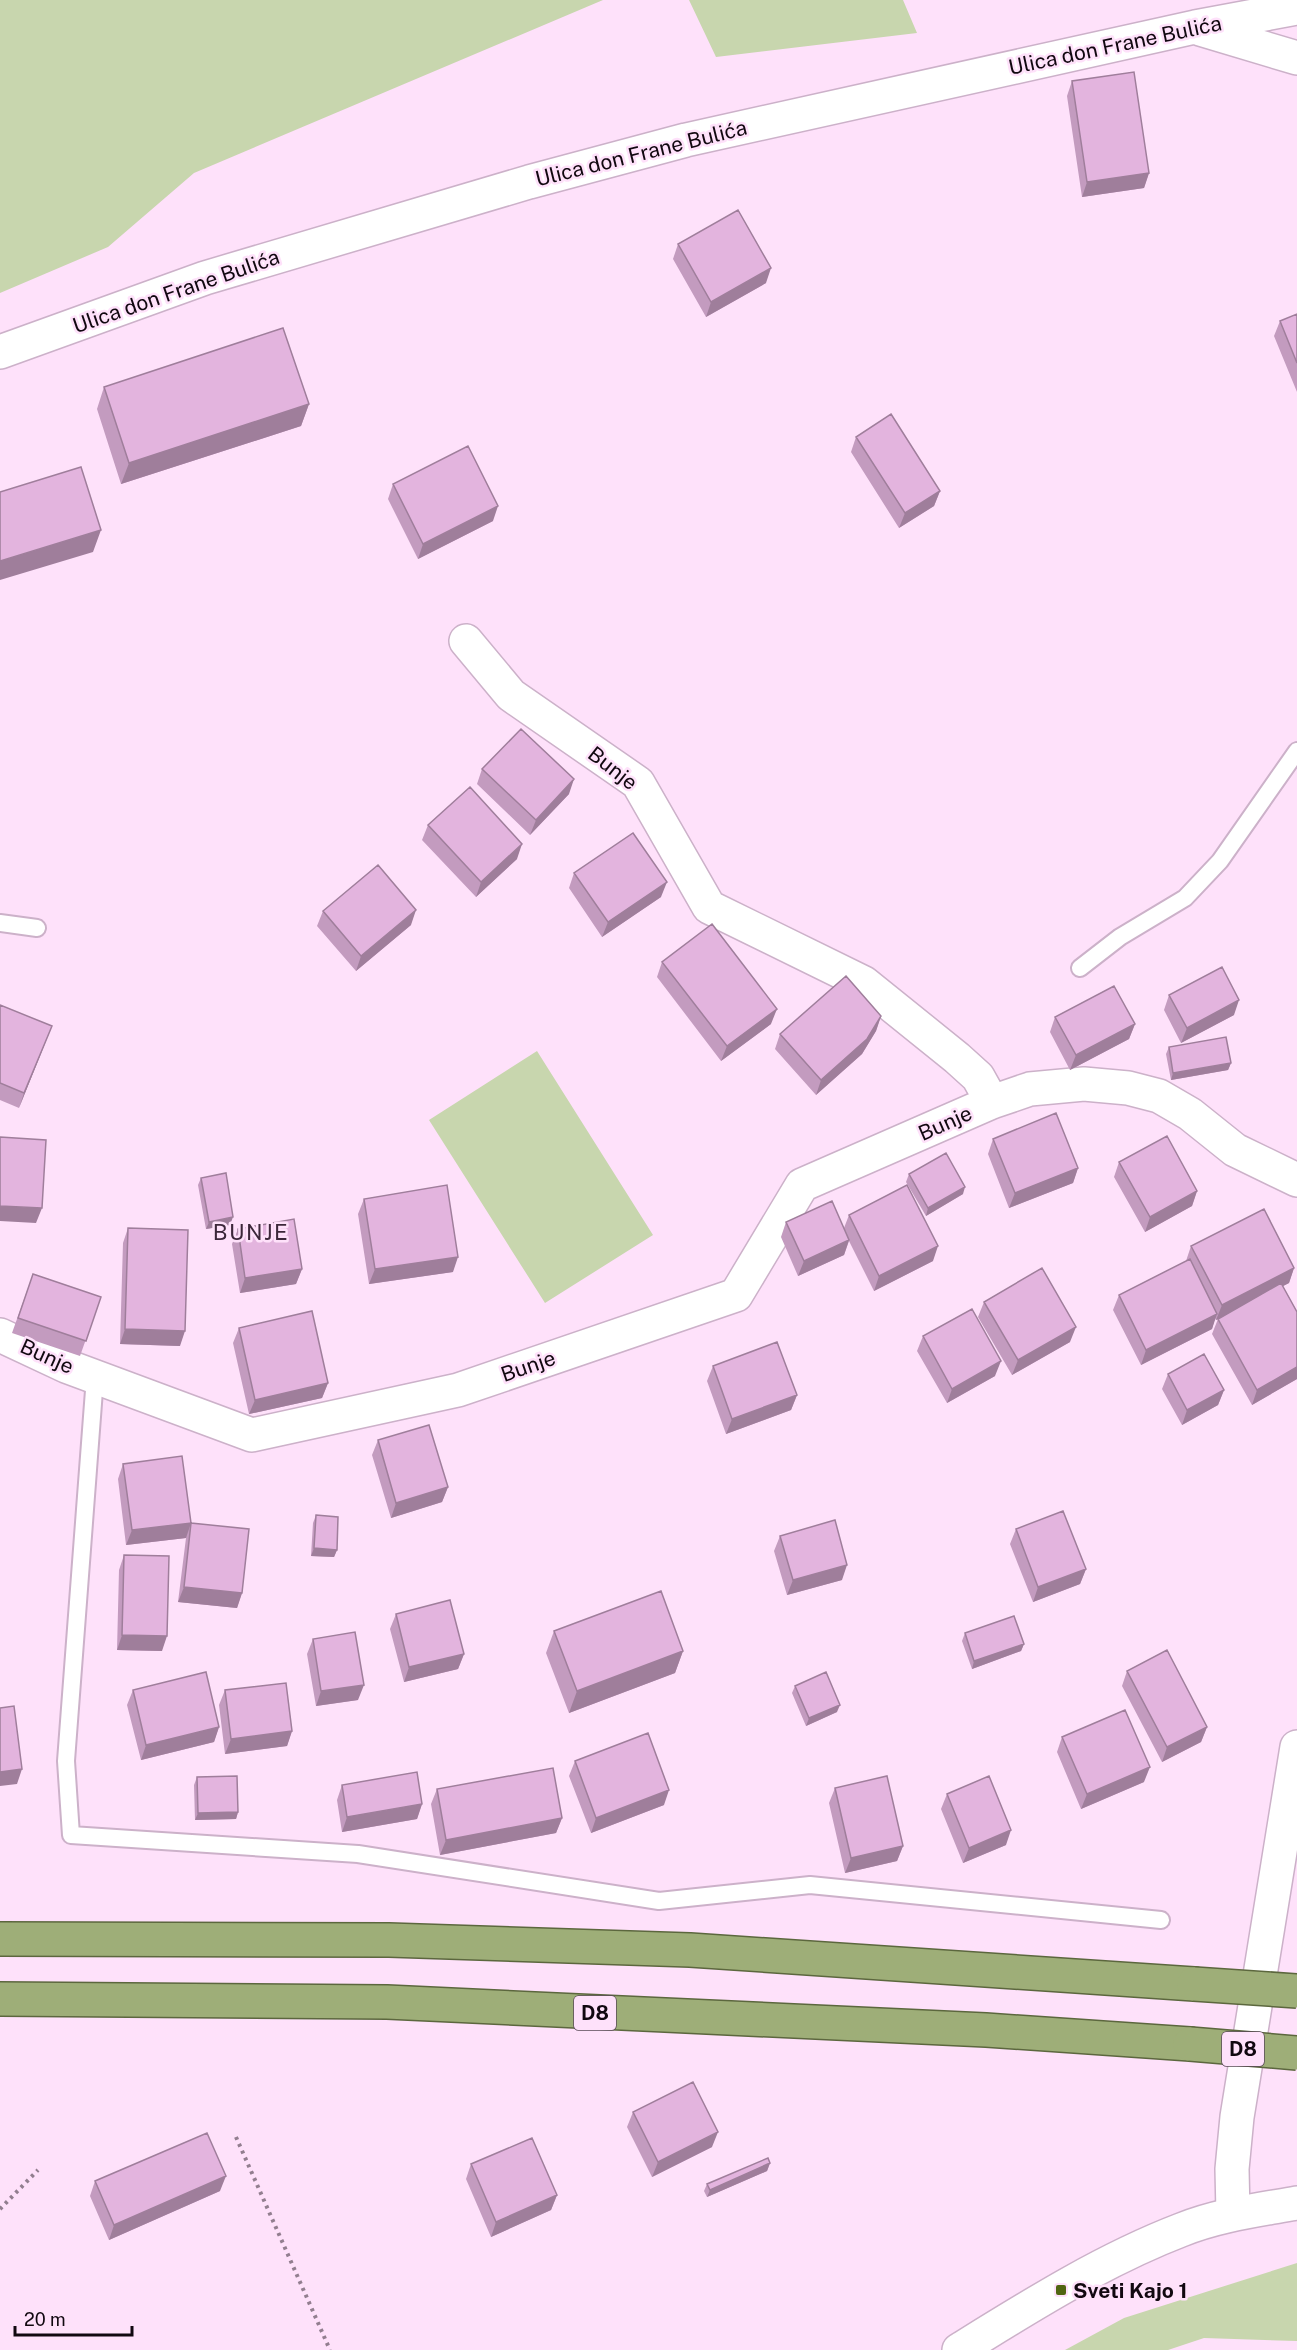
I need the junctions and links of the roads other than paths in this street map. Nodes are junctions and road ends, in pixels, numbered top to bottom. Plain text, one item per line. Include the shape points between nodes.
1 (1297, 8) edge
2 (1195, 27) junction
3 (1297, 58) edge
4 (0, 352) edge
5 (466, 640) dead end
6 (1297, 751) edge
7 (0, 923) edge
8 (37, 928) dead end
9 (1080, 968) dead end
10 (992, 1102) junction
11 (1297, 1180) edge
12 (0, 1335) edge
13 (95, 1377) junction
14 (1297, 1747) edge
15 (1161, 1920) dead end
16 (0, 1939) edge
17 (1297, 1991) edge
18 (0, 1999) edge
19 (1297, 2053) edge
20 (1297, 2203) edge
21 (1233, 2214) junction
22 (959, 2350) edge

1 - 2 street, Ulica don Frane Bulića
2 - 3 street
2 - 4 street, Ulica don Frane Bulića via 686,140 529,182 206,278
5 - 10 street, Bunje via 511,695 638,783 709,907 864,983 978,1077
6 - 9 lane via 1220,861 1185,898 1120,937
7 - 8 lane
10 - 11 street, Bunje via 1030,1089 1084,1084 1128,1088 1159,1096 1190,1114 1235,1150
10 - 13 street, Bunje via 802,1185 736,1294 458,1390 252,1435
12 - 13 street, Bunje
13 - 15 lane via 66,1761 71,1835 358,1854 659,1901 810,1885
14 - 21 street via 1237,2118
16 - 17 highway, bridge via 389,1940 690,1950
18 - 19 highway, D8, bridge via 387,2002 986,2030
20 - 21 street
21 - 22 street via 1134,2250

